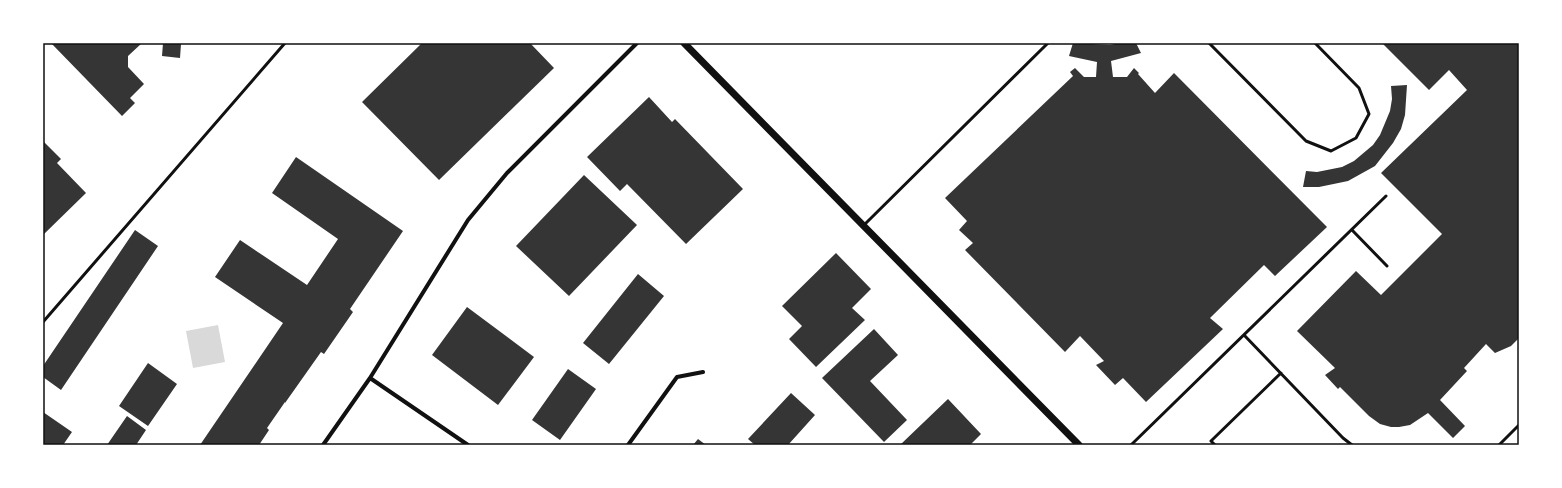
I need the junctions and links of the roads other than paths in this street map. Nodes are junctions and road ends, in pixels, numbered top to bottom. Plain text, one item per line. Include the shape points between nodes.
1 (285, 43) edge
2 (637, 43) edge
3 (684, 43) edge
4 (1048, 43) edge
5 (1209, 43) edge
6 (1315, 43) edge
7 (1386, 196) dead end
8 (863, 226) junction
9 (1352, 230) junction
10 (1387, 266) dead end
11 (43, 322) edge
12 (1244, 335) junction
13 (703, 372) dead end
14 (1281, 373) junction
15 (370, 378) junction
16 (1519, 425) edge
17 (323, 445) edge
18 (468, 445) edge
19 (628, 445) edge
20 (1079, 445) edge
21 (1131, 445) edge
22 (1215, 445) edge
23 (1352, 445) edge
24 (1499, 445) edge

1 - 11 lane
2 - 15 street via 507,173 468,220
3 - 8 street
4 - 8 lane
5 - 6 lane via 1306,141 1331,151 1356,138 1369,114 1360,88
7 - 9 lane
8 - 20 street
9 - 10 lane
9 - 12 lane
12 - 14 lane
12 - 21 lane
13 - 19 street via 677,377
14 - 22 lane via 1211,441
14 - 23 lane
15 - 17 street
15 - 18 street
16 - 24 lane

